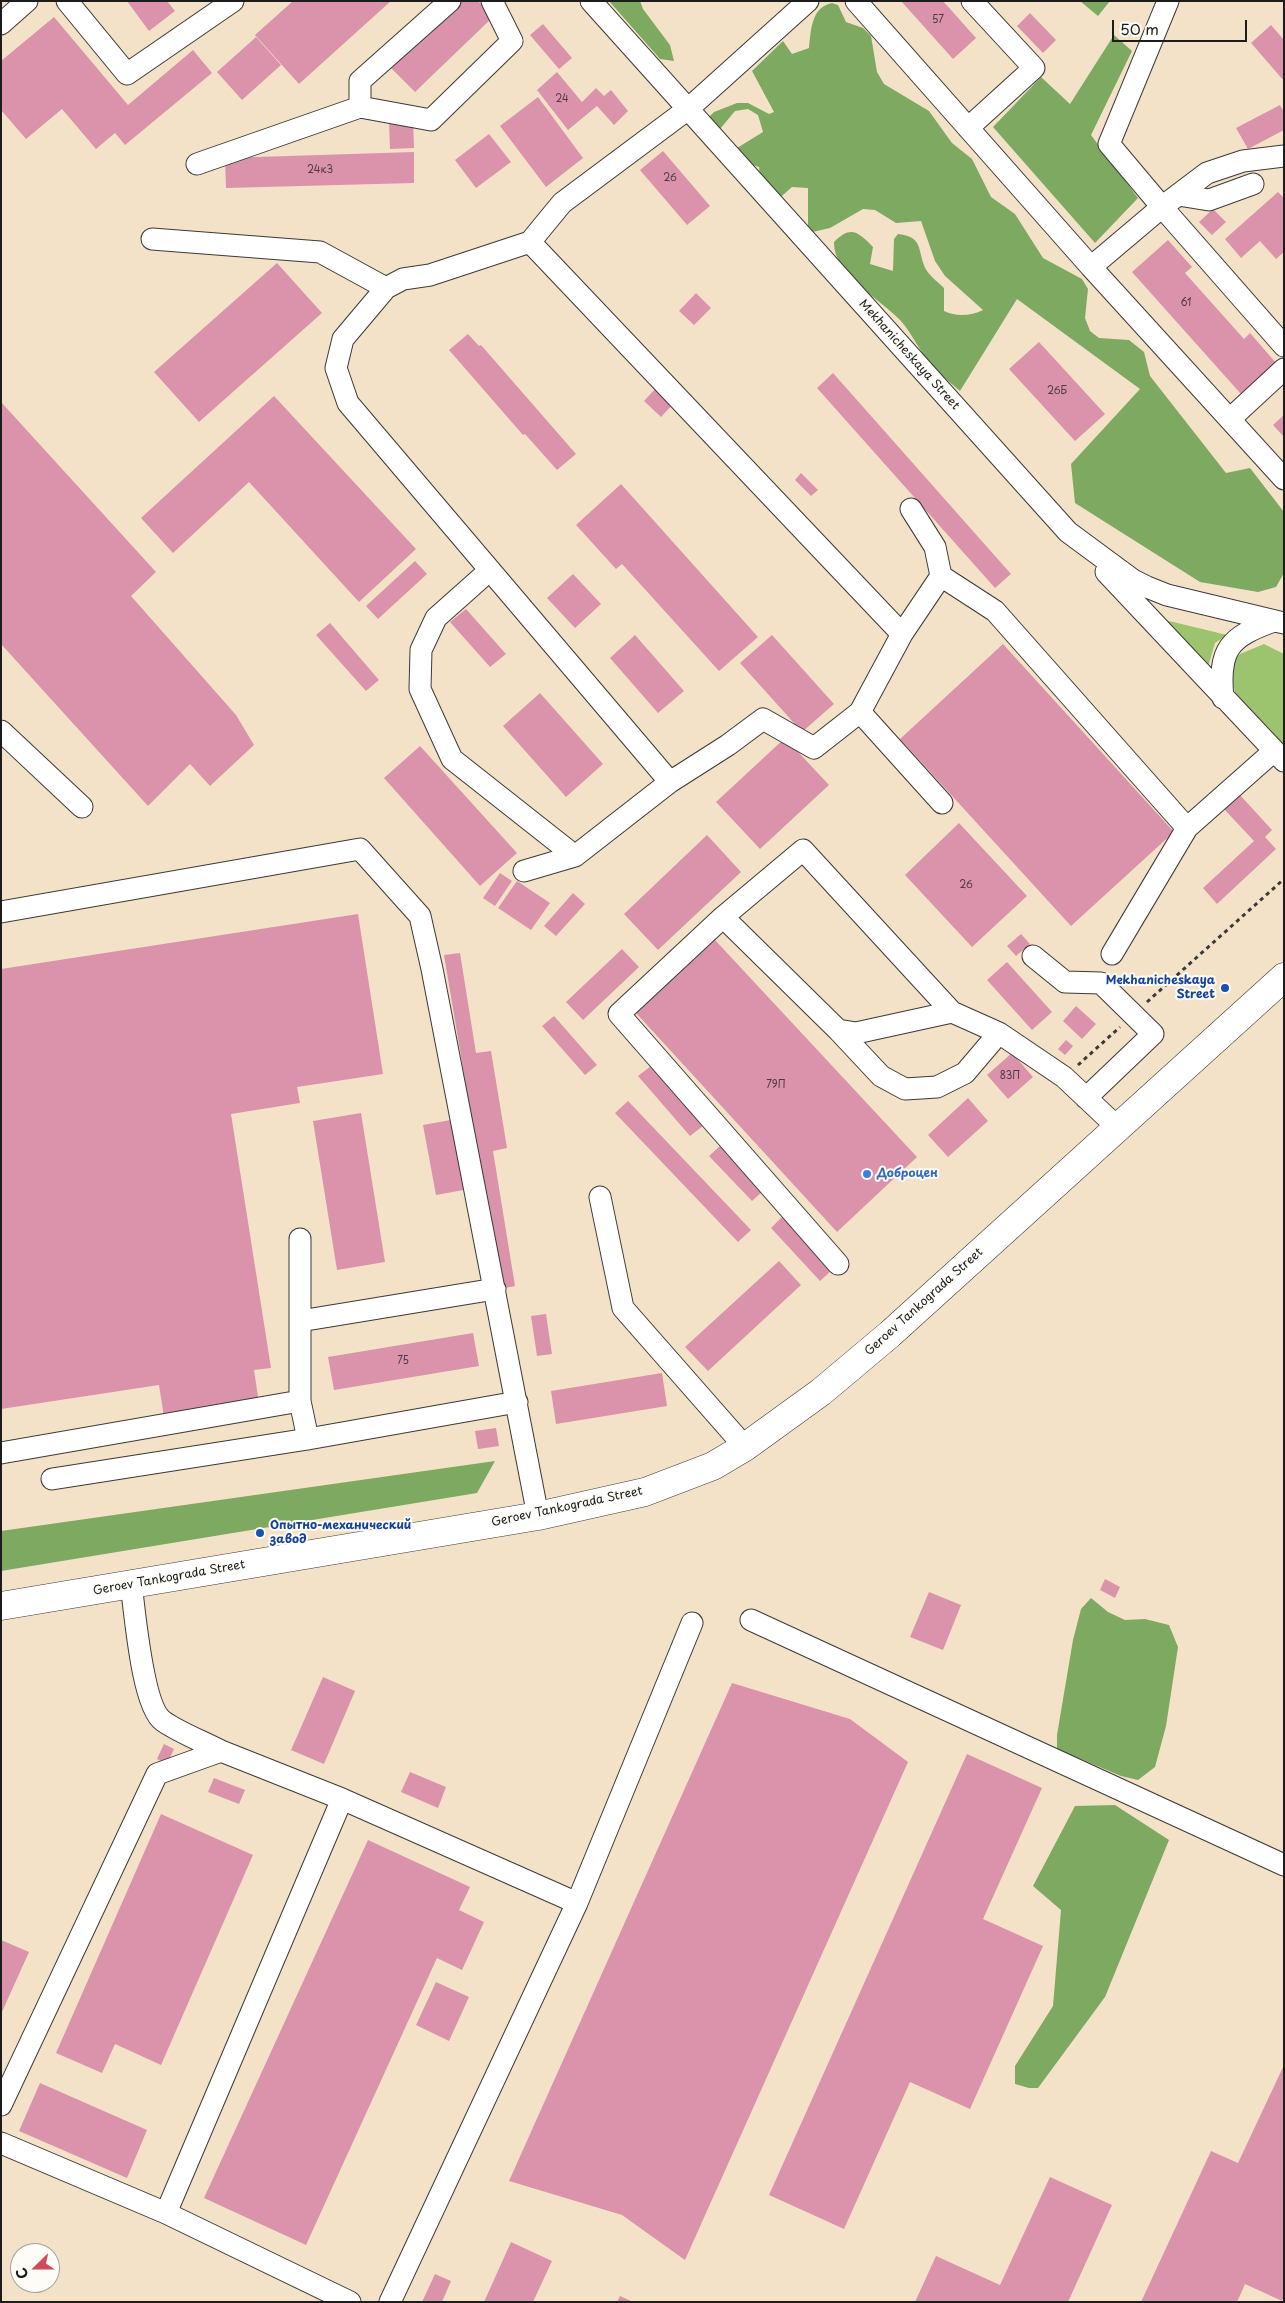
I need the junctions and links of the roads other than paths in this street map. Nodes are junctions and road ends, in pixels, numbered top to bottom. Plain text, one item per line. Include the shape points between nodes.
1 (27, 1) edge
2 (67, 1) edge
3 (233, 1) edge
4 (450, 1) edge
5 (492, 1) edge
6 (590, 1) edge
7 (808, 1) edge
8 (856, 1) edge
9 (972, 1) edge
10 (1168, 1) edge
11 (1, 24) edge
12 (360, 107) junction
13 (688, 109) junction
14 (968, 128) junction
15 (1284, 156) edge
16 (197, 164) dead end
17 (1253, 184) dead end
18 (1170, 201) junction
19 (152, 239) dead end
20 (530, 242) junction
21 (1091, 267) junction
22 (386, 288) junction
23 (1281, 336) edge
24 (1284, 369) edge
25 (1230, 419) junction
26 (1284, 479) edge
27 (911, 509) dead end
28 (1068, 532) junction
29 (490, 570) junction
30 (941, 576) junction
31 (1279, 622) edge
32 (902, 634) junction
33 (1223, 698) junction
34 (860, 712) junction
35 (1, 731) edge
36 (1279, 756) edge
37 (670, 782) junction
38 (942, 803) dead end
39 (82, 807) dead end
40 (1187, 828) junction
41 (575, 856) junction
42 (524, 871) dead end
43 (1, 912) edge
44 (722, 917) junction
45 (1112, 954) dead end
46 (1033, 956) dead end
47 (1284, 977) edge
48 (952, 1012) junction
49 (838, 1030) junction
50 (1000, 1033) junction
51 (1086, 1098) junction
52 (1116, 1126) junction
53 (600, 1196) dead end
54 (300, 1239) dead end
55 (838, 1264) dead end
56 (494, 1289) junction
57 (300, 1321) junction
58 (300, 1401) junction
59 (517, 1402) junction
60 (308, 1438) junction
61 (745, 1447) junction
62 (1, 1454) edge
63 (52, 1479) dead end
64 (538, 1516) junction
65 (131, 1584) junction
66 (1, 1606) edge
67 (751, 1620) dead end
68 (692, 1624) dead end
69 (221, 1751) junction
70 (342, 1800) junction
71 (1284, 1864) edge
72 (577, 1903) junction
73 (1, 2105) edge
74 (1, 2143) edge
75 (166, 2213) junction
76 (350, 2302) edge
77 (390, 2302) edge

1 - 11 street
2 - 3 street via 127,74
4 - 12 street via 360,81
5 - 12 street via 512,41 431,120
6 - 13 street, Mekhanicheskaya Street
7 - 13 street
8 - 14 street
9 - 14 street via 1034,68
10 - 18 street via 1109,144
12 - 16 street
13 - 20 street via 562,203
13 - 28 street, Mekhanicheskaya Street
14 - 21 street
15 - 18 street via 1243,161 1207,173
17 - 18 street via 1209,200
18 - 21 street
18 - 23 street
19 - 22 street via 320,252
20 - 22 street via 430,275 403,279
20 - 32 street
21 - 25 street
22 - 29 street via 343,338 336,368 348,403
24 - 25 street
25 - 26 street
27 - 30 street via 935,547
28 - 31 street, Mekhanicheskaya Street via 1147,587 1166,595
28 - 33 street
29 - 37 street
29 - 41 street via 436,618 421,650 420,689 452,759
30 - 32 street
30 - 40 street via 995,611
31 - 33 street via 1238,637 1226,652 1220,674
32 - 34 street
33 - 36 street
34 - 37 street via 814,748 763,719
34 - 38 street
35 - 39 street
36 - 40 street
37 - 41 street
40 - 45 street
41 - 42 street
43 - 56 street via 360,849 420,916
44 - 48 street via 803,850
44 - 49 street
44 - 55 street via 619,1014
46 - 51 street via 1065,982 1102,983 1153,1034
47 - 52 main road, Geroev Tankograda Street
48 - 49 street via 856,1034
48 - 50 street
49 - 50 street via 881,1076 905,1089 937,1087 965,1073
50 - 51 street via 1064,1077
51 - 52 street
52 - 61 main road, Geroev Tankograda Street via 890,1334 821,1392
53 - 61 street via 623,1308
54 - 57 street
56 - 57 street
56 - 59 street
57 - 58 street
58 - 60 street
58 - 62 street
59 - 60 street
59 - 64 street
60 - 63 street
61 - 64 main road, Geroev Tankograda Street via 713,1466 645,1492
64 - 65 main road, Geroev Tankograda Street
65 - 66 main road, Geroev Tankograda Street
65 - 69 street via 146,1689 155,1710 162,1720
67 - 71 street
68 - 72 street
69 - 70 street
69 - 73 street via 157,1774
70 - 72 street
70 - 75 street
72 - 77 street
74 - 75 street
75 - 76 street

